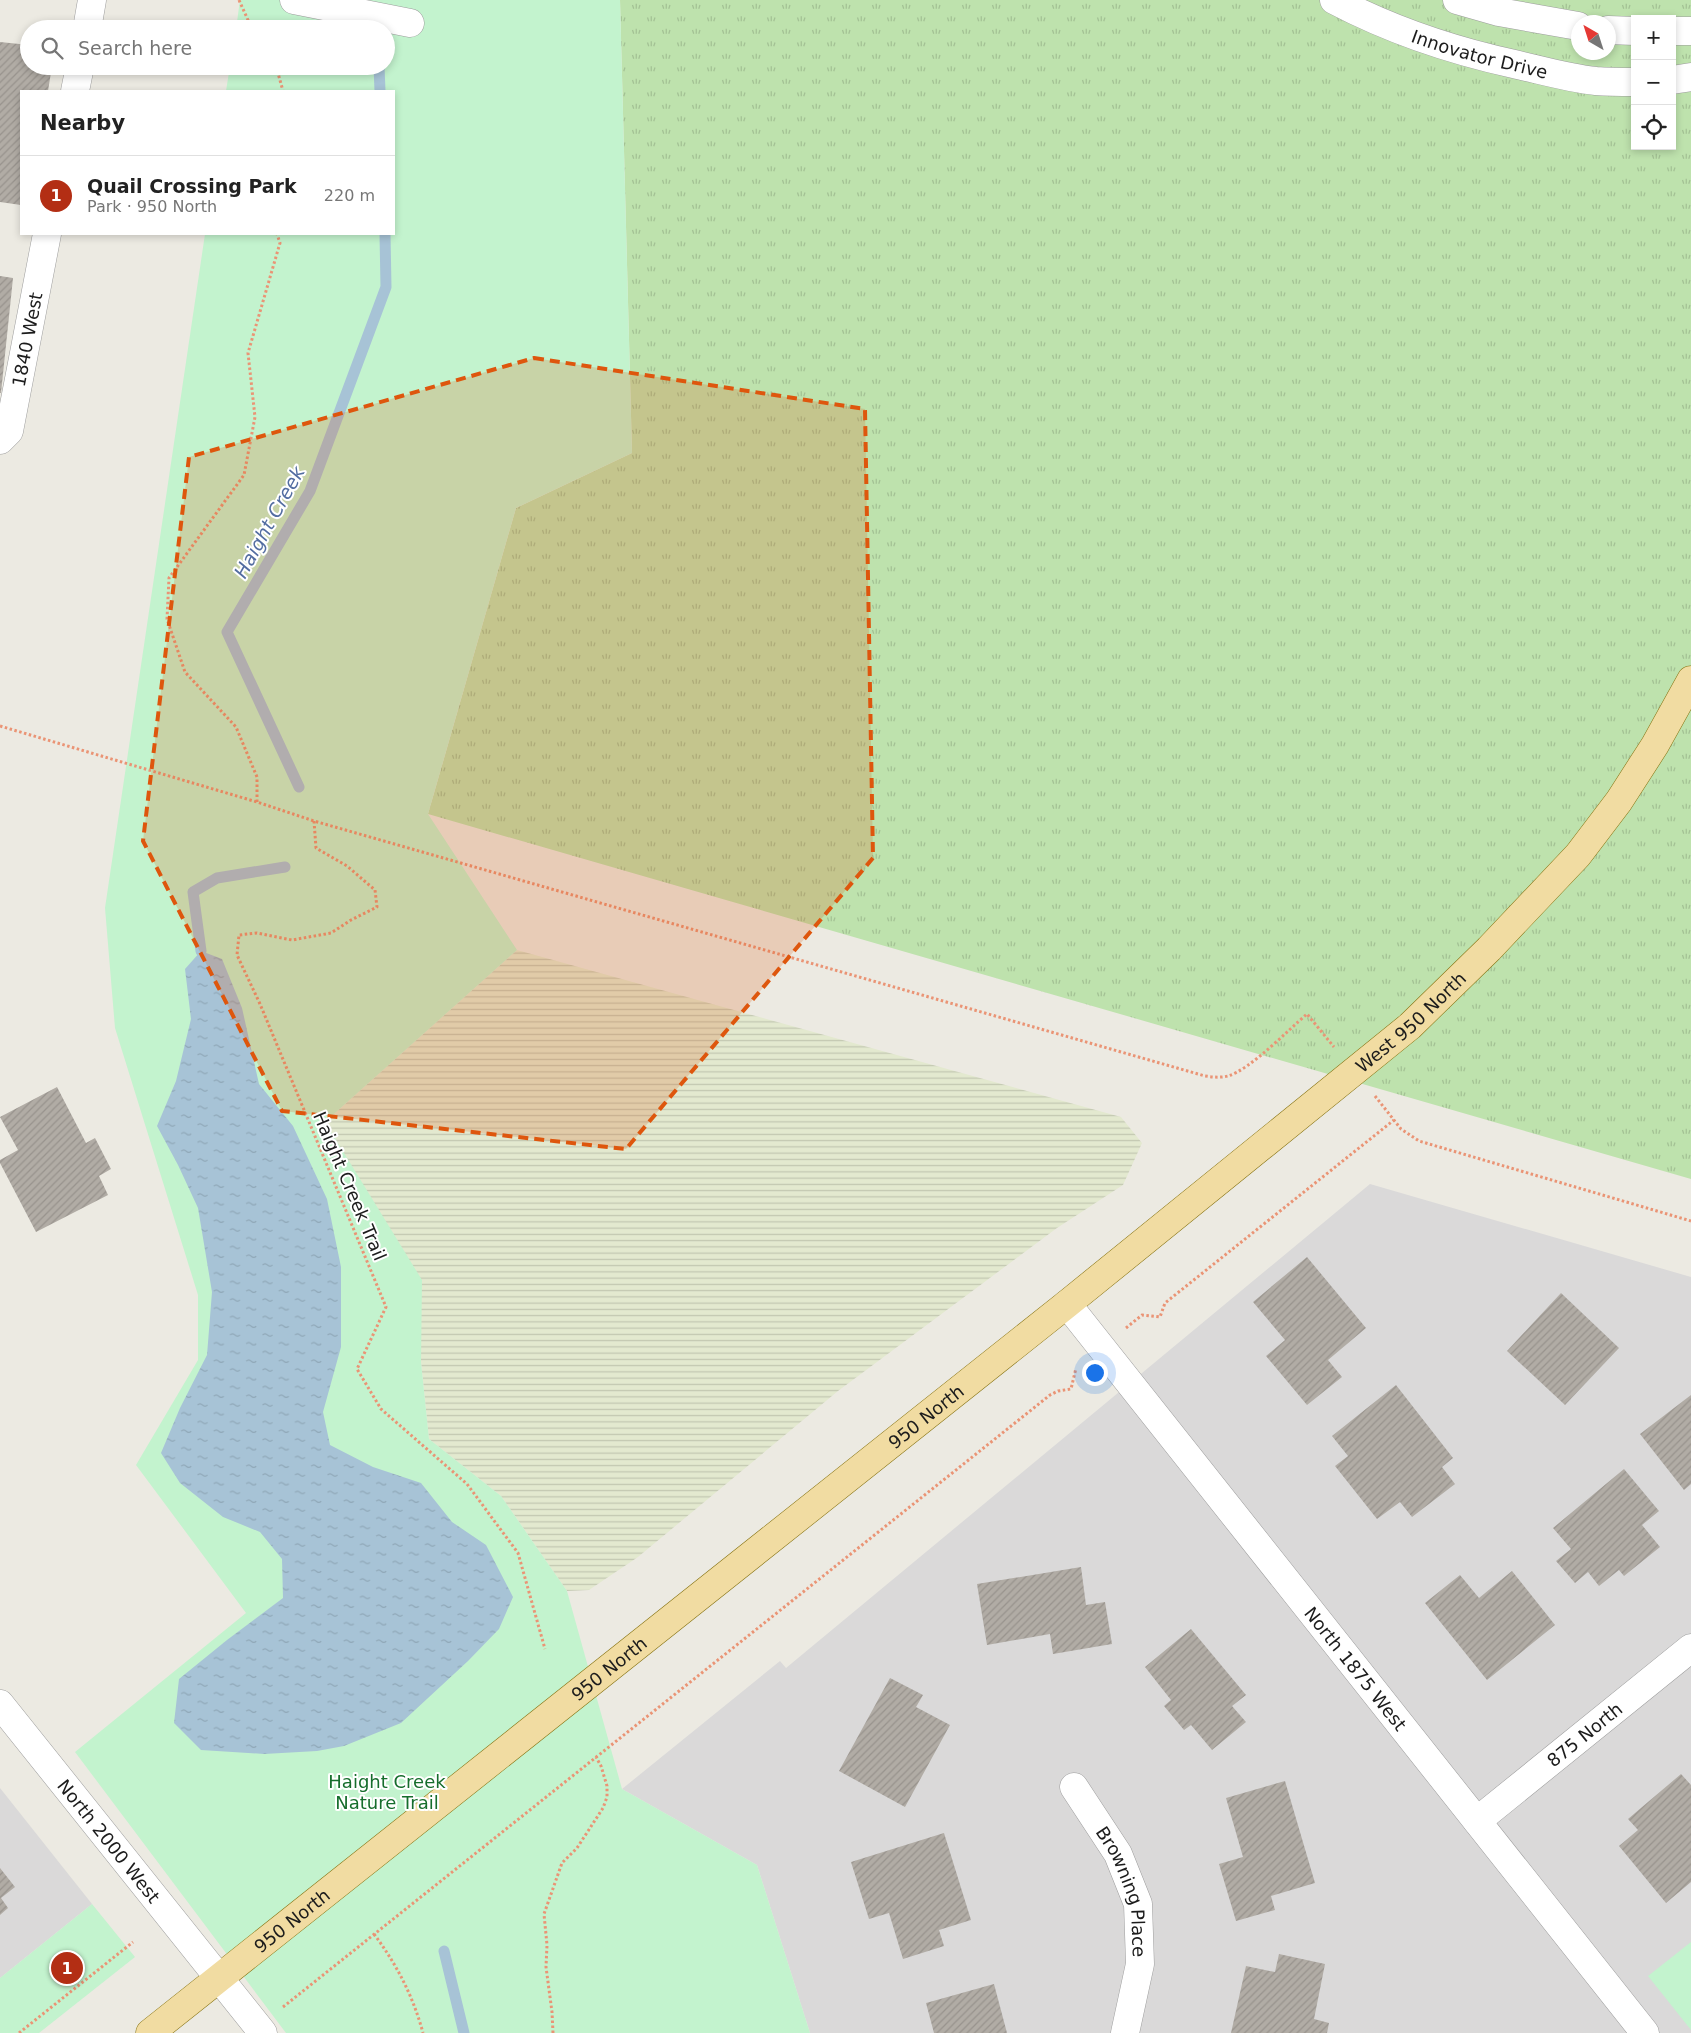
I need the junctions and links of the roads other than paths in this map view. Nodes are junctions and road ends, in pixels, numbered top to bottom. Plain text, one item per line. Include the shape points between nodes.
1 (92, 0) edge
2 (294, 0) edge
3 (1334, 0) edge
4 (1457, 0) edge
5 (89, 20) edge
6 (395, 20) edge
7 (395, 20) edge
8 (410, 23) dead end
9 (1571, 25) edge
10 (1616, 30) edge
11 (1631, 31) edge
12 (1676, 31) edge
13 (1691, 31) edge
14 (78, 75) edge
15 (1691, 77) edge
16 (1676, 79) edge
17 (1631, 82) edge
18 (75, 90) edge
19 (47, 235) edge
20 (0, 440) edge
21 (1691, 680) edge
22 (1067, 1304) junction
23 (1691, 1648) edge
24 (0, 1704) edge
25 (1074, 1787) dead end
26 (1477, 1821) junction
27 (219, 1978) junction
28 (261, 2030) edge
29 (150, 2033) edge
30 (1125, 2033) edge
31 (1645, 2033) edge

1 - 5 street
2 - 6 street
3 - 17 street, Innovator Drive via 1418,38 1466,53 1566,76
4 - 9 street via 1499,12
7 - 8 street
10 - 11 street
12 - 13 street
14 - 18 street
15 - 16 street
19 - 20 street, 1840 West via 9,431
21 - 22 main road, West 950 North via 1656,745 1578,855 1489,949 1410,1026
22 - 26 street, North 1875 West
22 - 27 main road, 950 North
23 - 26 street, 875 North
24 - 27 street, North 2000 West
25 - 30 street, Browning Place via 1118,1854 1138,1904 1140,1964
26 - 31 street, North 1875 West
27 - 28 street, North 2000 West
27 - 29 main road, 950 North

